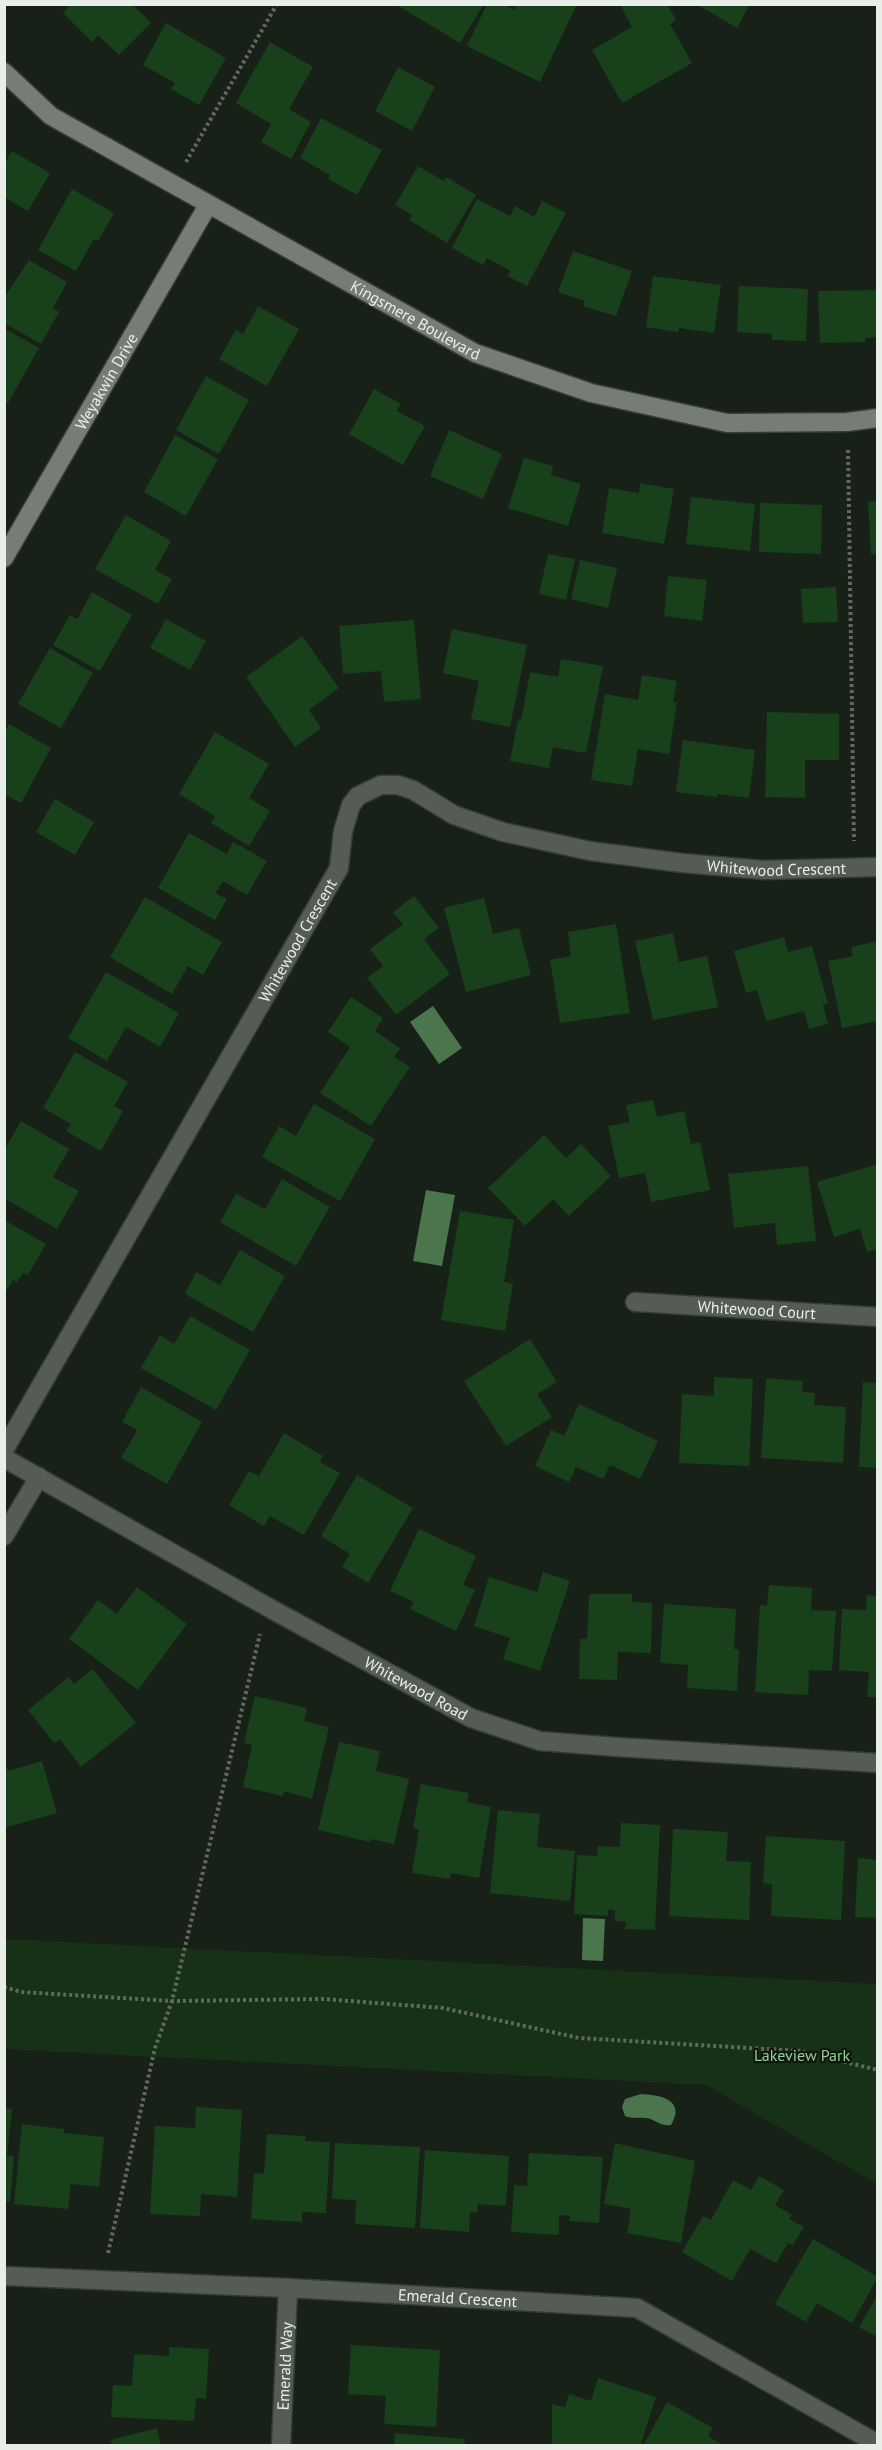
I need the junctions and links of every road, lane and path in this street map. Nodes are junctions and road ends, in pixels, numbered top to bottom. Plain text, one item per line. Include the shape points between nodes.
1 (277, 4) edge
2 (4, 72) edge
3 (172, 183) junction
4 (208, 205) junction
5 (878, 418) edge
6 (848, 462) dead end
7 (4, 558) edge
8 (854, 836) dead end
9 (878, 867) edge
10 (635, 1302) dead end
11 (878, 1317) edge
12 (4, 1450) edge
13 (4, 1458) edge
14 (39, 1477) junction
15 (4, 1536) edge
16 (259, 1636) dead end
17 (878, 1763) edge
18 (4, 1987) edge
19 (172, 2001) junction
20 (878, 2070) edge
21 (108, 2247) dead end
22 (4, 2276) edge
23 (288, 2288) junction
24 (878, 2444) edge
25 (281, 2445) edge

1 - 3 path via 195,150
2 - 3 street, Kingsmere Boulevard via 51,116
3 - 4 street, Kingsmere Boulevard
4 - 5 street, Kingsmere Boulevard via 475,353 591,393 727,423
4 - 7 street, Weyakwin Drive
6 - 8 path
9 - 12 street, Whitewood Crescent via 764,870 590,851 503,832 454,814 398,785 381,785 358,796 346,817 339,868
10 - 11 street, Whitewood Court
13 - 14 street, Whitewood Road
14 - 15 street
14 - 17 street, Whitewood Road via 471,1718 540,1741
16 - 19 path
18 - 19 path via 21,1992
19 - 20 path via 323,1999 443,2008 579,2038 800,2051
19 - 21 path via 156,2048
22 - 23 street, Emerald Crescent
23 - 24 street, Emerald Crescent via 637,2308
23 - 25 street, Emerald Way

